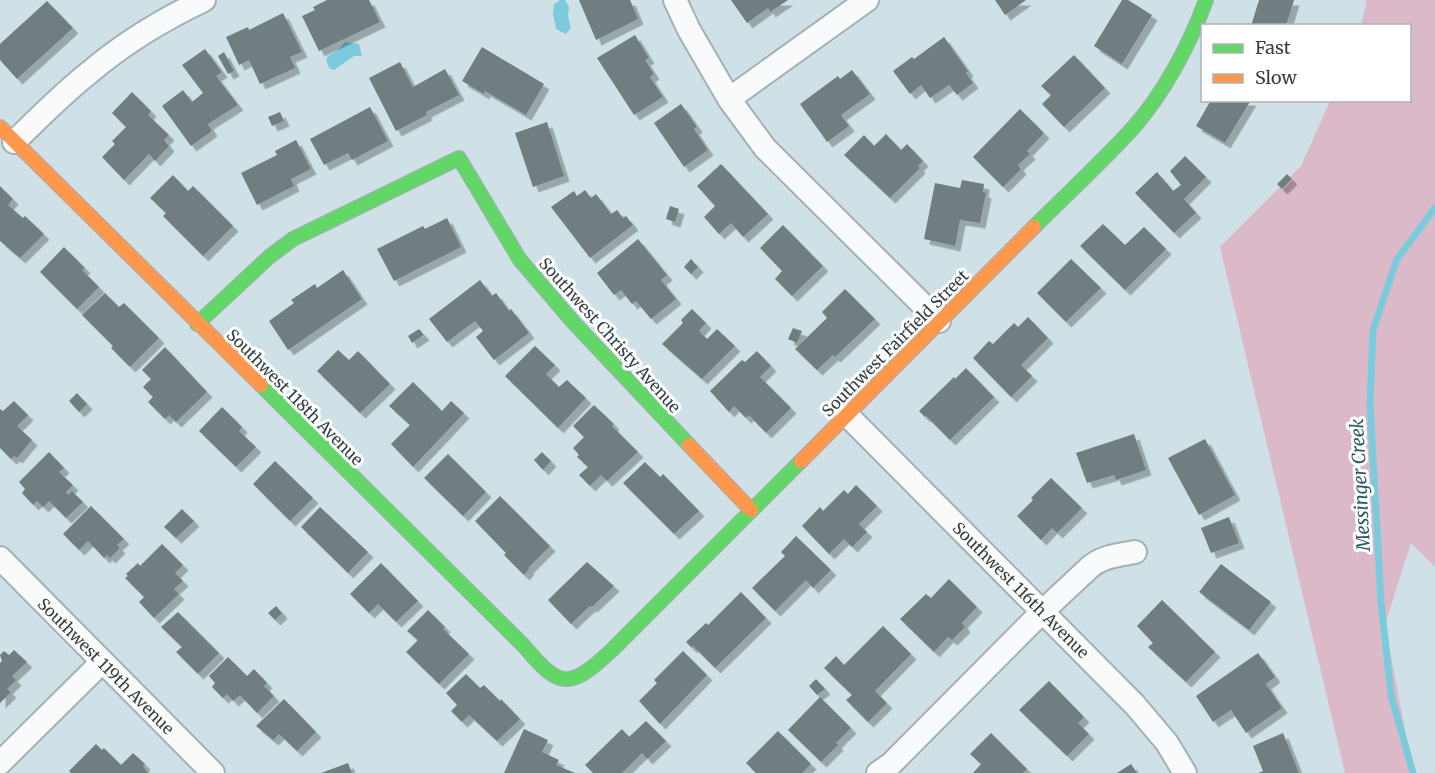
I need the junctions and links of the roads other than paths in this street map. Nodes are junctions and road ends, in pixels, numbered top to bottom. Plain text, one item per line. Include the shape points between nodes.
1 (204, 0) edge
2 (675, 0) edge
3 (867, 0) edge
4 (1206, 0) edge
5 (729, 99) junction
6 (7, 134) edge
7 (939, 321) junction
8 (197, 324) junction
9 (847, 415) junction
10 (751, 510) junction
11 (1135, 552) dead end
12 (0, 558) edge
13 (1043, 611) junction
14 (102, 662) junction
15 (571, 680) joint
16 (0, 763) edge
17 (213, 773) edge
18 (878, 773) edge
19 (1185, 773) edge

1 - 6 street via 136,38
2 - 5 street
3 - 5 street
4 - 7 street, Southwest Fairfield Street via 1197,29 1168,80 1134,127
5 - 7 street via 765,148
6 - 8 street, Southwest 118th Avenue
7 - 9 street, Southwest Fairfield Street
8 - 10 street, Southwest Christy Avenue via 293,239 459,158 520,260 574,323
8 - 15 street, Southwest 118th Avenue via 548,674
9 - 10 street, Southwest Fairfield Street
9 - 13 street, Southwest 116th Avenue
10 - 15 street, Southwest Fairfield Street via 588,673
11 - 13 street via 1097,561
12 - 14 street, Southwest 119th Avenue
13 - 18 street
13 - 19 street, Southwest 116th Avenue via 1135,705 1167,743
14 - 16 street
14 - 17 street, Southwest 119th Avenue

